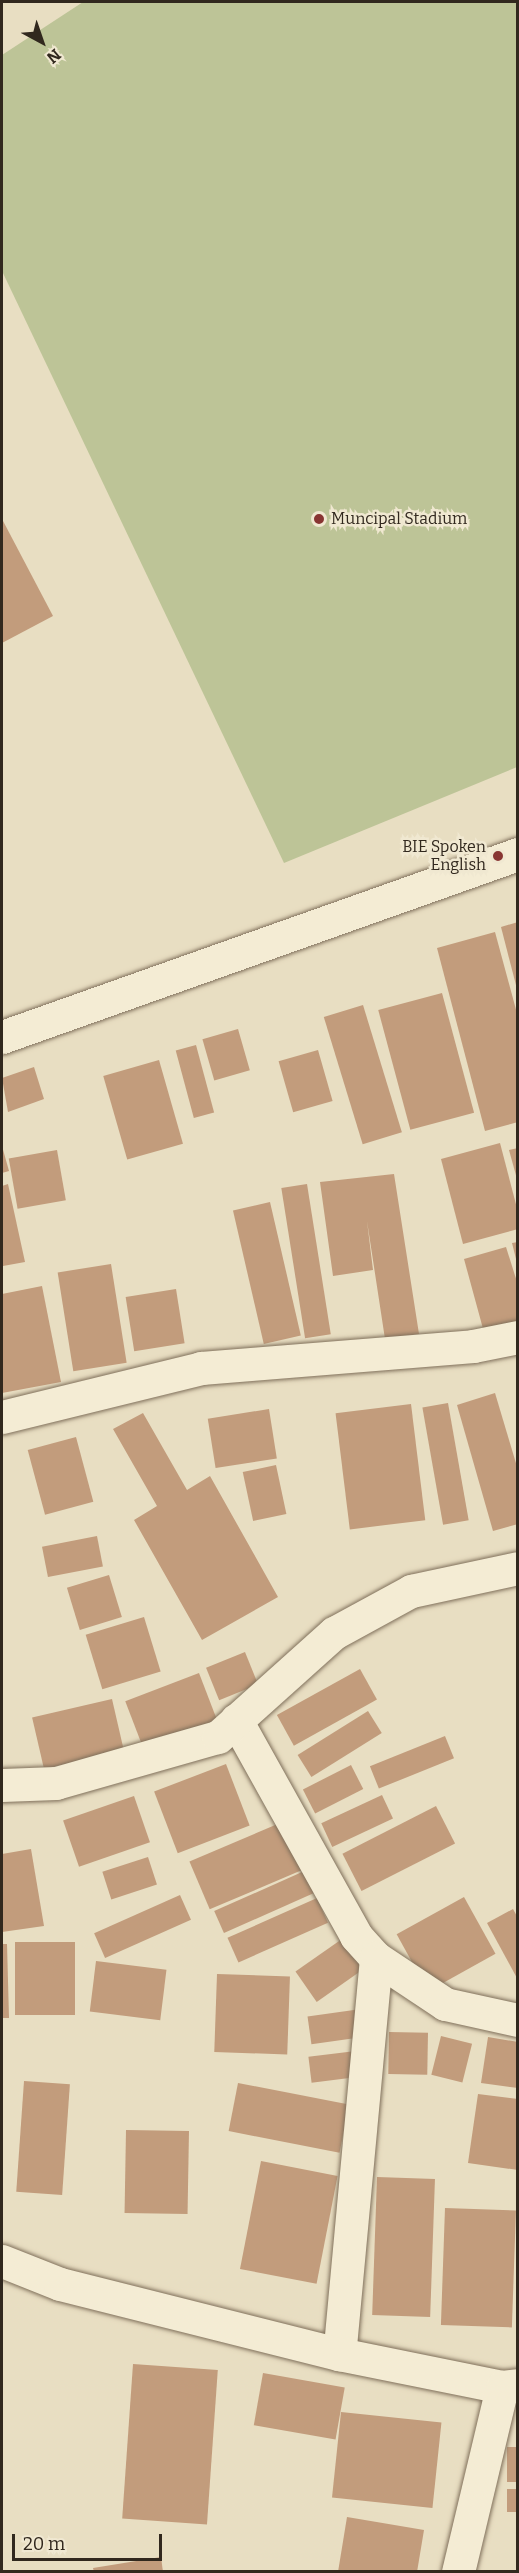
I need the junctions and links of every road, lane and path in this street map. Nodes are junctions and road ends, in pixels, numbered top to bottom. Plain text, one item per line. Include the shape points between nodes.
1 (518, 854) edge
2 (2, 1037) edge
3 (518, 1337) edge
4 (2, 1417) edge
5 (518, 1568) edge
6 (236, 1720) junction
7 (2, 1785) edge
8 (376, 1958) junction
9 (518, 2020) edge
10 (2, 2261) edge
11 (339, 2354) junction
12 (510, 2386) edge
13 (458, 2571) edge

1 - 2 street
3 - 4 street via 473,1346 201,1368
5 - 6 street via 411,1591 334,1633
6 - 7 street via 218,1737 56,1783
6 - 8 street via 356,1935
8 - 9 street via 445,2004
8 - 11 street
10 - 11 street via 60,2284
11 - 12 street
12 - 13 street

